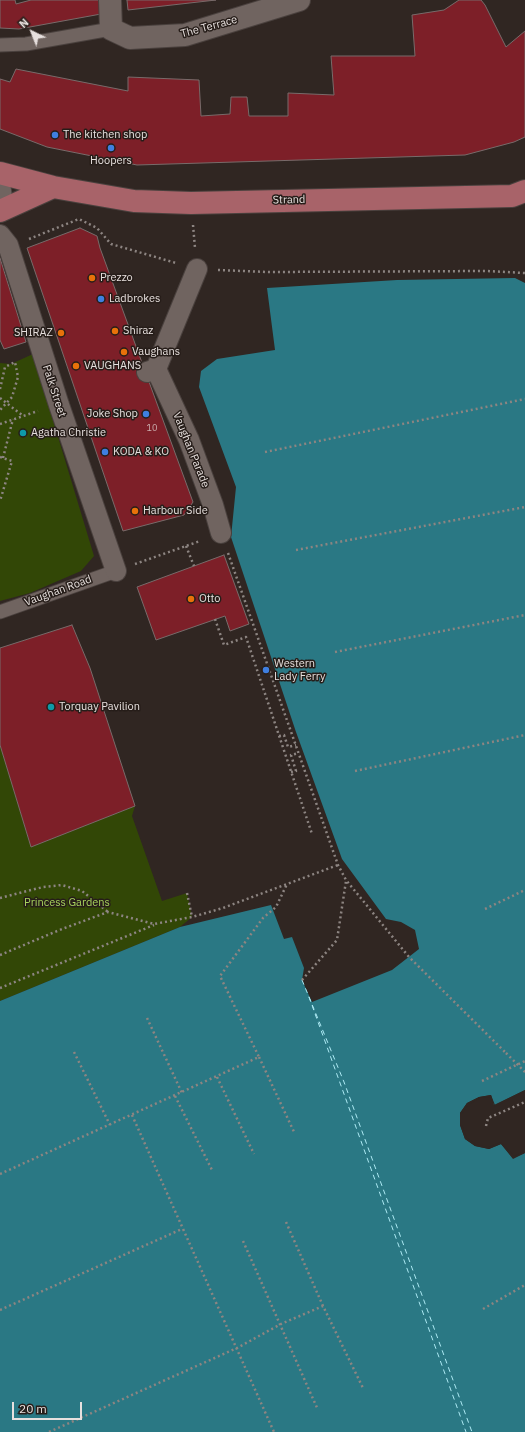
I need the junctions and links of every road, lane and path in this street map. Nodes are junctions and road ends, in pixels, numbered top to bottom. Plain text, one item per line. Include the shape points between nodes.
1 (110, 0) edge
2 (299, 0) edge
3 (111, 29) junction
4 (0, 45) edge
5 (1, 172) edge
6 (53, 187) junction
7 (525, 191) edge
8 (0, 200) edge
9 (0, 211) edge
10 (0, 235) edge
11 (31, 238) dead end
12 (197, 269) junction
13 (525, 273) edge
14 (0, 389) edge
15 (0, 398) edge
16 (525, 398) edge
17 (6, 403) junction
18 (0, 410) edge
19 (12, 419) junction
20 (0, 424) edge
21 (265, 452) dead end
22 (2, 458) edge
23 (0, 501) edge
24 (525, 507) edge
25 (221, 533) junction
26 (186, 546) junction
27 (296, 550) dead end
28 (194, 566) dead end
29 (116, 571) junction
30 (0, 612) edge
31 (525, 615) edge
32 (215, 620) dead end
33 (335, 652) dead end
34 (525, 735) edge
35 (279, 736) junction
36 (296, 745) junction
37 (299, 753) junction
38 (355, 771) dead end
39 (291, 772) junction
40 (312, 834) dead end
41 (338, 865) junction
42 (346, 880) junction
43 (287, 884) junction
44 (525, 890) edge
45 (187, 893) dead end
46 (0, 898) edge
47 (485, 908) dead end
48 (108, 912) junction
49 (192, 917) junction
50 (154, 924) junction
51 (0, 955) edge
52 (302, 980) dead end
53 (0, 988) edge
54 (147, 1018) dead end
55 (74, 1052) dead end
56 (259, 1057) junction
57 (525, 1061) edge
58 (525, 1072) edge
59 (217, 1077) junction
60 (482, 1081) dead end
61 (182, 1093) junction
62 (175, 1096) junction
63 (525, 1102) edge
64 (132, 1115) junction
65 (110, 1125) junction
66 (486, 1126) dead end
67 (295, 1134) dead end
68 (254, 1154) dead end
69 (212, 1170) dead end
70 (0, 1174) edge
71 (286, 1222) dead end
72 (182, 1228) junction
73 (243, 1241) dead end
74 (525, 1285) edge
75 (322, 1306) junction
76 (483, 1309) dead end
77 (0, 1310) edge
78 (281, 1324) junction
79 (237, 1348) junction
80 (363, 1388) dead end
81 (318, 1410) dead end
82 (49, 1432) edge
83 (274, 1432) edge

1 - 3 street
2 - 3 street, The Terrace via 185,35 130,38
3 - 4 lane via 26,44
5 - 6 main road, Strand
5 - 8 lane via 6,194
6 - 7 main road, Strand via 134,201 191,203 512,196
6 - 9 main road
10 - 29 street, Palk Street via 8,245 58,405
11 - 12 path via 79,219 98,228 111,244
12 - 13 path via 268,272
12 - 25 street, Vaughan Parade via 151,370 189,440
14 - 17 path via 5,367 15,362 18,377 12,397
15 - 17 path
16 - 21 path
17 - 18 path
17 - 19 path via 22,415
19 - 20 path
19 - 22 path
22 - 23 path via 12,461
24 - 27 path
25 - 26 path
25 - 36 path
26 - 28 path
26 - 29 path
29 - 30 lane, Vaughan Road
31 - 33 path
32 - 35 path via 224,645 246,637
34 - 38 path
35 - 36 path via 284,735 288,747
35 - 39 path
36 - 37 path
37 - 39 path via 291,755 296,771
37 - 41 path
39 - 40 path
41 - 42 path
41 - 43 path
42 - 52 path via 337,940
42 - 58 path, bridge via 409,957
43 - 49 path
43 - 56 path via 276,907 263,918 220,976
44 - 47 path
45 - 49 path
46 - 48 path via 43,887 62,886 82,891
48 - 50 path
48 - 51 path via 62,928
49 - 50 path
50 - 53 path
54 - 61 path
55 - 65 path
56 - 59 path
56 - 67 path
57 - 60 path
59 - 61 path
59 - 68 path
61 - 62 path
62 - 64 path
62 - 69 path
63 - 66 path via 488,1118
64 - 65 path
64 - 72 path
65 - 70 path
71 - 75 path
72 - 77 path
72 - 79 path
73 - 78 path
74 - 76 path
75 - 78 path
75 - 80 path
78 - 79 path
78 - 81 path
79 - 82 path
79 - 83 path

